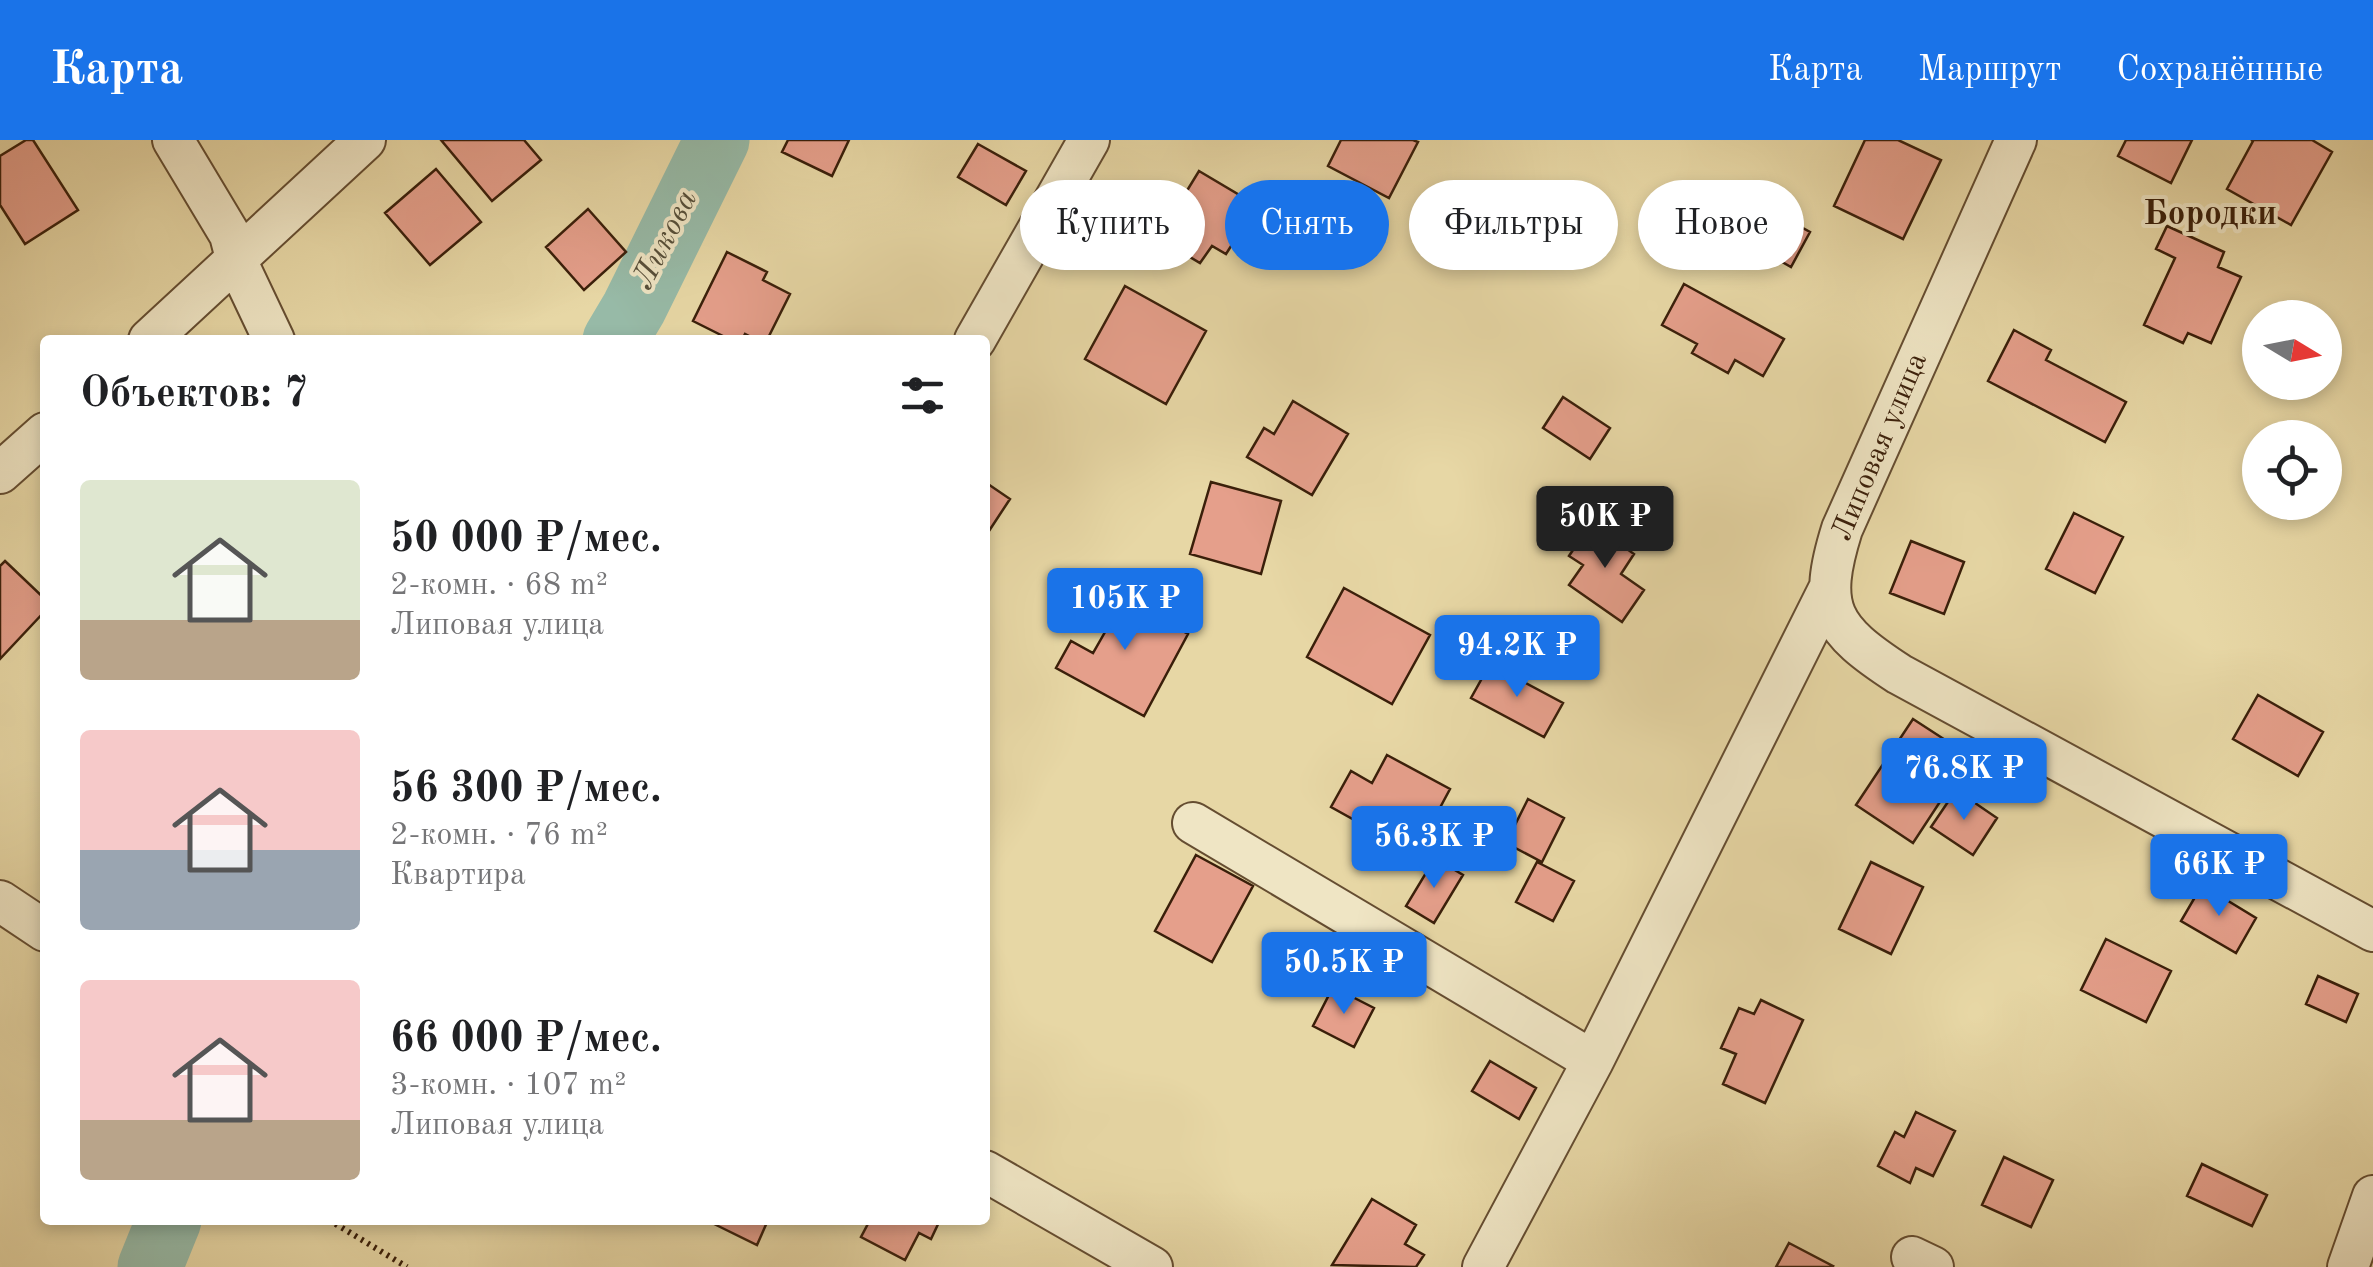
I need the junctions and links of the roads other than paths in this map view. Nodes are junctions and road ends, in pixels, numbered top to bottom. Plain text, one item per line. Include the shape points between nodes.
1 (173, 140) edge
2 (365, 140) edge
3 (1089, 140) edge
4 (1986, 140) edge
5 (2016, 140) edge
6 (1985, 202) junction
7 (237, 262) junction
8 (155, 335) edge
9 (272, 335) edge
10 (979, 335) edge
11 (40, 436) edge
12 (0, 472) edge
13 (1828, 591) junction
14 (1193, 823) dead end
15 (0, 902) edge
16 (40, 928) edge
17 (2373, 931) edge
18 (1594, 1062) junction
19 (990, 1174) edge
20 (2373, 1196) edge
21 (1152, 1267) edge
22 (1483, 1267) edge
23 (2348, 1267) edge

1 - 7 street via 230,235
2 - 7 street
3 - 10 street
4 - 6 street
5 - 6 street, Липовая улица
6 - 13 street, Липовая улица via 1842,528
7 - 8 street
7 - 9 street
11 - 12 street
13 - 17 street via 1844,631 1899,674
13 - 18 street, Липовая улица
14 - 18 street
15 - 16 street
18 - 22 street, Липовая улица
19 - 21 street
20 - 23 street

